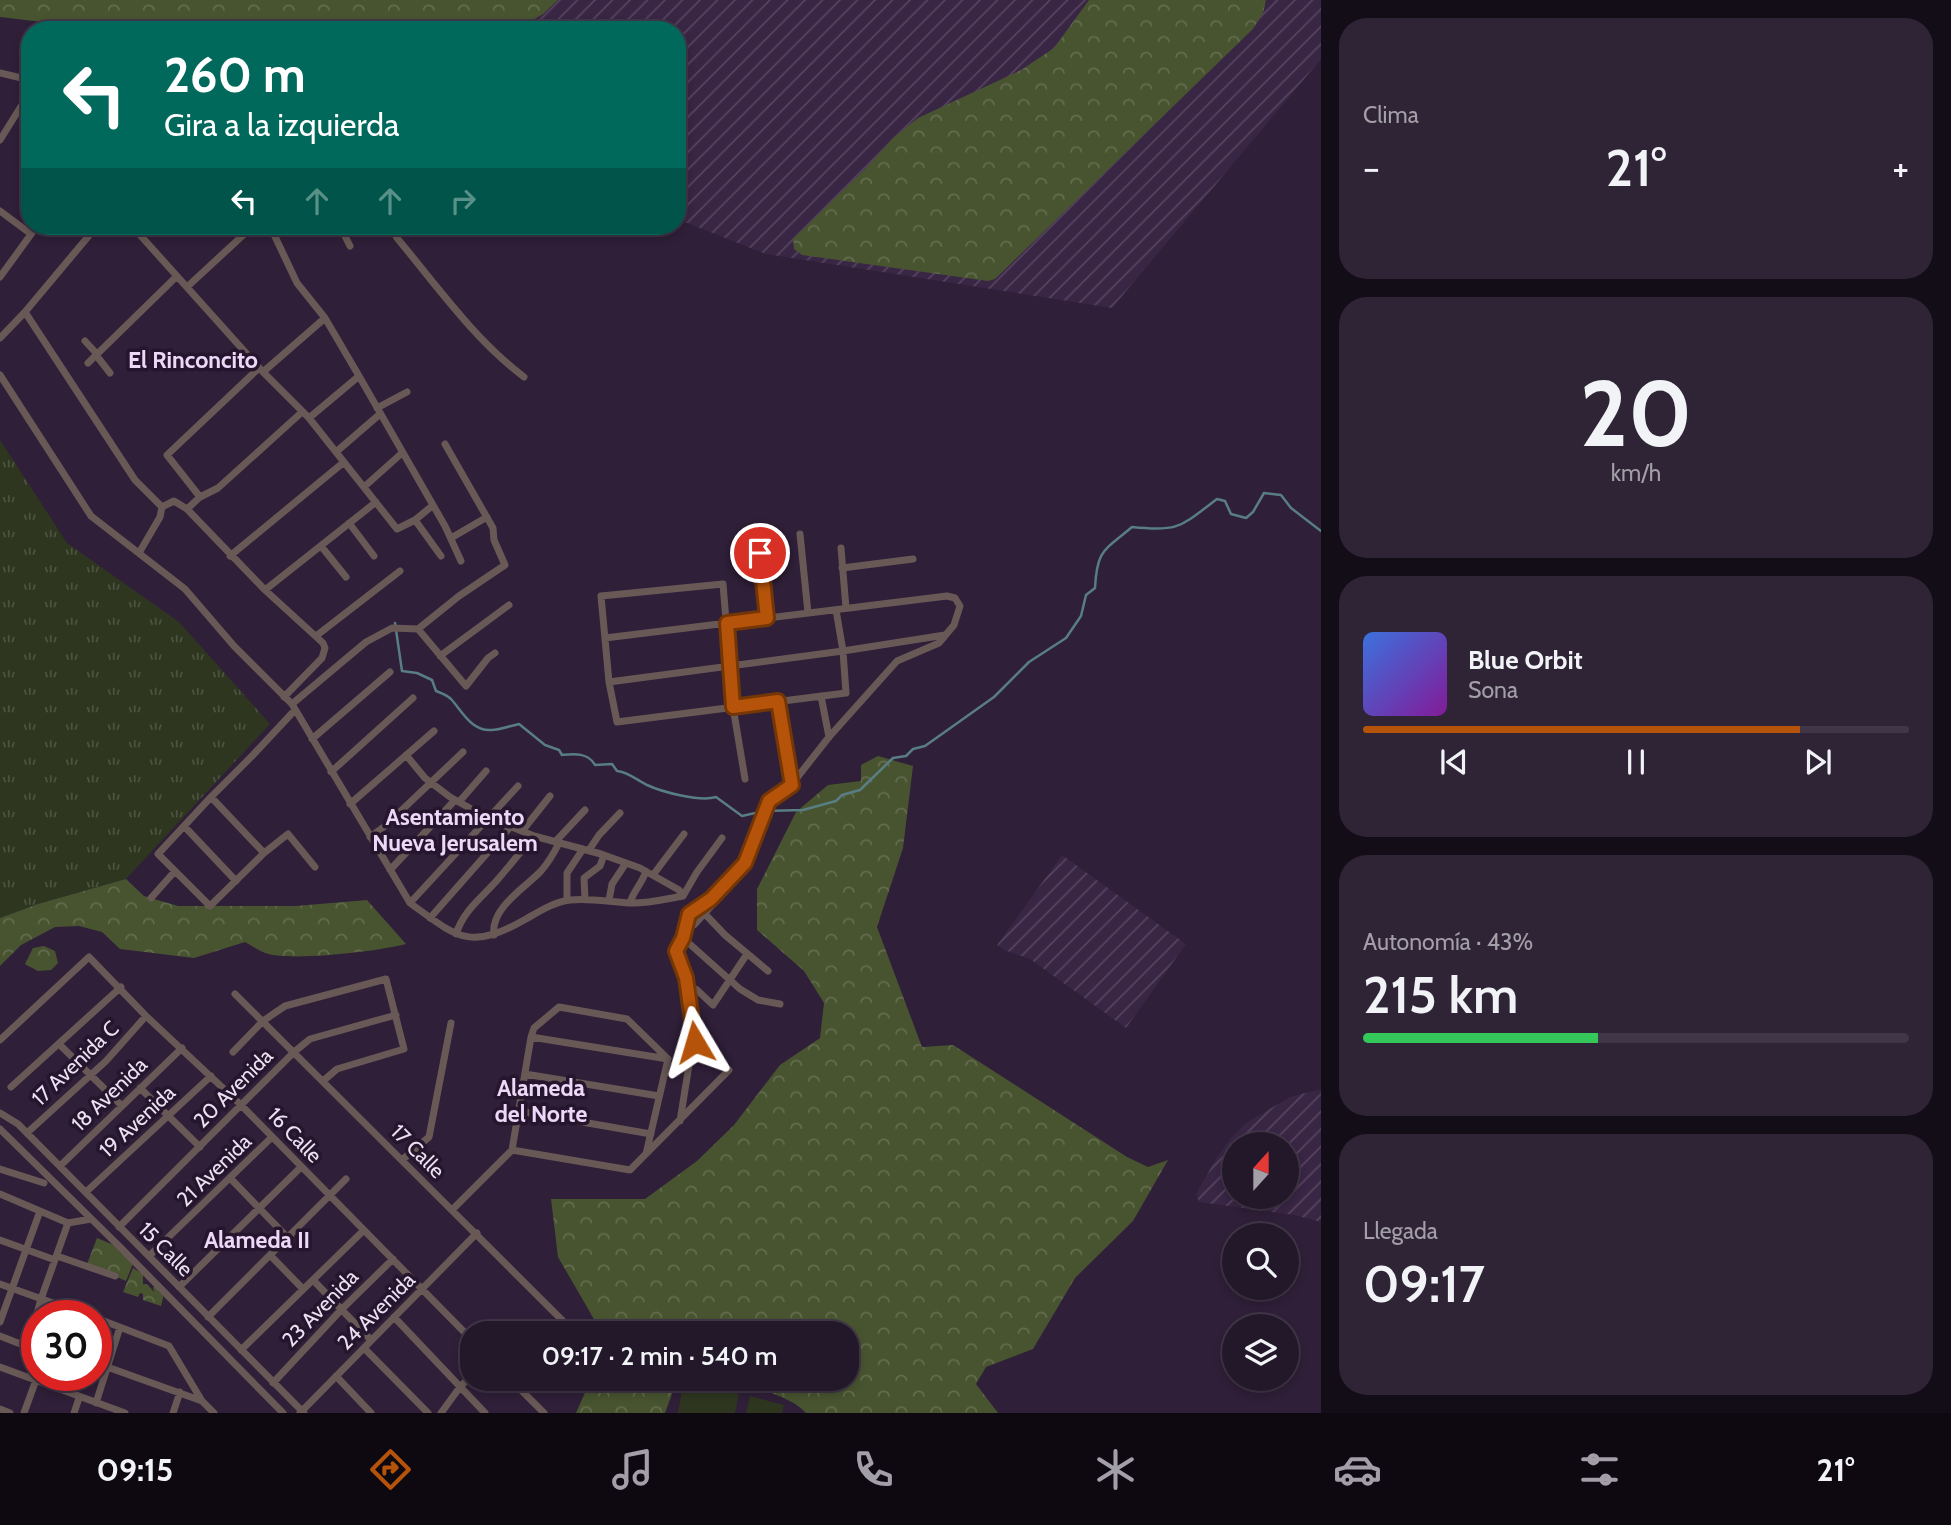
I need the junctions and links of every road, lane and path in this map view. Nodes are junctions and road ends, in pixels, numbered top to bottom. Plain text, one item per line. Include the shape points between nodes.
1 (0, 73) edge
2 (21, 78) edge
3 (21, 106) edge
4 (0, 139) edge
5 (0, 211) edge
6 (21, 227) edge
7 (29, 235) edge
8 (89, 235) edge
9 (140, 235) edge
10 (243, 235) edge
11 (274, 235) edge
12 (344, 235) edge
13 (396, 235) edge
14 (350, 246) dead end
15 (0, 259) edge
16 (8, 265) junction
17 (177, 276) junction
18 (0, 277) edge
19 (187, 287) junction
20 (25, 312) junction
21 (325, 318) junction
22 (0, 338) edge
23 (85, 341) dead end
24 (97, 354) junction
25 (88, 363) dead end
26 (261, 370) junction
27 (110, 373) dead end
28 (0, 375) edge
29 (359, 376) junction
30 (524, 377) dead end
31 (407, 393) dead end
32 (378, 411) junction
33 (302, 412) junction
34 (309, 418) junction
35 (445, 444) dead end
36 (337, 452) junction
37 (402, 453) junction
38 (344, 462) junction
39 (364, 487) junction
40 (200, 498) junction
41 (376, 502) junction
42 (432, 506) junction
43 (162, 507) junction
44 (187, 509) junction
45 (486, 517) junction
46 (415, 520) junction
47 (349, 523) junction
48 (800, 534) dead end
49 (451, 538) junction
50 (321, 546) junction
51 (841, 548) dead end
52 (139, 553) junction
53 (760, 553) dead end
54 (230, 556) junction
55 (374, 556) dead end
56 (441, 556) dead end
57 (913, 559) dead end
58 (461, 561) dead end
59 (842, 568) junction
60 (400, 571) dead end
61 (346, 577) dead end
62 (265, 590) junction
63 (509, 604) dead end
64 (846, 608) junction
65 (836, 610) junction
66 (808, 613) junction
67 (767, 618) junction
68 (727, 623) junction
69 (418, 629) junction
70 (946, 635) junction
71 (316, 636) junction
72 (604, 638) junction
73 (843, 651) junction
74 (495, 653) dead end
75 (440, 656) junction
76 (731, 666) junction
77 (390, 672) dead end
78 (609, 682) junction
79 (821, 696) junction
80 (284, 697) junction
81 (413, 698) dead end
82 (778, 701) junction
83 (293, 707) junction
84 (733, 707) junction
85 (434, 731) dead end
86 (829, 737) junction
87 (312, 739) junction
88 (463, 752) dead end
89 (406, 755) junction
90 (486, 771) dead end
91 (331, 772) junction
92 (745, 779) dead end
93 (432, 783) junction
94 (792, 785) junction
95 (518, 786) dead end
96 (550, 796) dead end
97 (211, 797) junction
98 (457, 801) junction
99 (350, 804) junction
100 (585, 810) dead end
101 (620, 813) dead end
102 (488, 817) junction
103 (512, 825) junction
104 (184, 826) junction
105 (523, 830) junction
106 (684, 834) dead end
107 (534, 836) junction
108 (370, 837) junction
109 (722, 838) dead end
110 (557, 843) junction
111 (586, 850) junction
112 (264, 853) junction
113 (604, 855) junction
114 (626, 863) junction
115 (315, 867) dead end
116 (390, 870) junction
117 (175, 871) junction
118 (649, 873) junction
119 (236, 881) junction
120 (721, 886) junction
121 (683, 896) junction
122 (150, 898) dead end
123 (585, 899) junction
124 (567, 900) junction
125 (609, 900) junction
126 (630, 903) junction
127 (410, 904) junction
128 (705, 914) junction
129 (430, 918) junction
130 (685, 927) junction
131 (456, 934) junction
132 (494, 935) junction
133 (683, 938) junction
134 (747, 954) junction
135 (768, 971) dead end
136 (731, 979) junction
137 (687, 985) junction
138 (121, 988) junction
139 (235, 994) dead end
140 (780, 1003) dead end
141 (396, 1015) junction
142 (146, 1016) junction
143 (263, 1021) junction
144 (451, 1023) dead end
145 (531, 1037) junction
146 (0, 1040) edge
147 (59, 1044) junction
148 (182, 1048) junction
149 (233, 1052) dead end
150 (294, 1052) junction
151 (668, 1059) junction
152 (729, 1070) dead end
153 (525, 1074) junction
154 (90, 1076) junction
155 (211, 1076) junction
156 (323, 1081) junction
157 (11, 1087) dead end
158 (140, 1088) junction
159 (659, 1096) junction
160 (241, 1105) junction
161 (122, 1106) junction
162 (519, 1111) junction
163 (0, 1113) edge
164 (168, 1116) junction
165 (680, 1121) junction
166 (0, 1129) edge
167 (27, 1133) junction
168 (651, 1134) junction
169 (272, 1138) junction
170 (200, 1147) junction
171 (512, 1150) junction
172 (646, 1154) junction
173 (402, 1160) junction
174 (60, 1166) junction
175 (301, 1167) junction
176 (0, 1169) edge
177 (230, 1178) junction
178 (346, 1179) dead end
179 (44, 1184) dead end
180 (86, 1192) junction
181 (0, 1194) edge
182 (330, 1196) junction
183 (259, 1208) junction
184 (452, 1210) junction
185 (40, 1211) junction
186 (91, 1219) junction
187 (68, 1223) junction
188 (119, 1227) junction
189 (363, 1231) junction
190 (477, 1233) junction
191 (288, 1238) junction
192 (0, 1240) edge
193 (26, 1250) junction
194 (270, 1255) junction
195 (149, 1256) junction
196 (56, 1258) junction
197 (393, 1259) junction
198 (115, 1276) dead end
199 (313, 1280) junction
200 (0, 1284) edge
201 (179, 1287) junction
202 (423, 1288) junction
203 (13, 1289) junction
204 (303, 1289) junction
205 (41, 1299) joint
206 (341, 1310) junction
207 (208, 1317) junction
208 (394, 1317) junction
209 (563, 1321) edge
210 (0, 1322) edge
211 (112, 1324) edge
212 (120, 1327) junction
213 (460, 1327) edge
214 (0, 1336) edge
215 (371, 1340) junction
216 (21, 1344) edge
217 (364, 1348) junction
218 (112, 1349) edge
219 (241, 1350) junction
220 (0, 1367) edge
221 (112, 1368) edge
222 (21, 1374) edge
223 (336, 1376) junction
224 (273, 1383) junction
225 (460, 1387) joint
226 (30, 1391) edge
227 (62, 1391) edge
228 (99, 1391) edge
229 (464, 1391) edge
230 (522, 1391) edge
231 (180, 1392) junction
232 (79, 1398) junction
233 (202, 1401) junction
234 (96, 1403) junction
235 (0, 1409) edge
236 (301, 1412) edge
237 (10, 1413) edge
238 (24, 1413) edge
239 (74, 1413) edge
240 (125, 1413) edge
241 (173, 1413) edge
242 (209, 1413) edge
243 (214, 1413) edge
244 (283, 1413) edge
245 (371, 1413) edge
246 (428, 1413) edge
247 (441, 1413) edge
248 (485, 1413) edge
249 (544, 1413) edge

1 - 2 street
3 - 4 street
5 - 6 street
7 - 16 street
8 - 20 street
9 - 17 street
10 - 19 street
11 - 21 street via 298,282
12 - 14 street
13 - 30 street via 480,338
15 - 16 street
16 - 18 street
17 - 19 street
17 - 24 street
19 - 26 street
20 - 22 street
20 - 43 street via 135,480
21 - 26 street
21 - 29 street
23 - 24 street
24 - 25 street
24 - 27 street
26 - 33 street
26 - 40 street via 167,455
28 - 52 street via 91,516
29 - 32 street
29 - 34 street
31 - 32 street
32 - 36 street
32 - 37 street
33 - 34 street
33 - 40 street via 218,488
34 - 36 street
35 - 45 street
36 - 38 street
37 - 39 street
37 - 42 street
38 - 39 street
38 - 54 street
39 - 41 street
40 - 44 street
41 - 46 street via 397,529
41 - 47 street
42 - 46 street
42 - 49 street
43 - 44 street via 174,501
43 - 52 street
44 - 54 street
45 - 49 street
45 - 69 street via 505,565
46 - 56 street
47 - 50 street
47 - 55 street
48 - 66 street
49 - 58 street
50 - 61 street
50 - 62 street
51 - 59 street
52 - 80 street via 192,596
53 - 67 street
54 - 62 street
57 - 59 street
59 - 64 street
60 - 71 street
62 - 71 street
63 - 75 street
64 - 65 street
64 - 70 street via 955,598 960,606
65 - 66 street
65 - 73 street
66 - 67 street
67 - 68 street
68 - 72 street
68 - 72 street via 723,584 601,596
68 - 76 street
69 - 75 street
69 - 83 street via 392,628 366,642
70 - 73 street
70 - 86 street via 939,643 897,661
71 - 80 street via 325,653
72 - 78 street
73 - 76 street
73 - 79 street via 846,693
74 - 75 street via 466,686
76 - 78 street
76 - 84 street
77 - 87 street
78 - 84 street via 617,722
79 - 82 street
79 - 86 street
80 - 83 street
81 - 91 street
82 - 84 street
82 - 94 street
83 - 87 street
83 - 97 street
84 - 92 street
85 - 89 street
86 - 94 street
87 - 91 street
88 - 93 street
89 - 93 street
89 - 99 street
90 - 98 street
91 - 99 street
93 - 98 street
93 - 108 street
94 - 120 street via 769,801 745,863
95 - 102 street
96 - 105 street
97 - 104 street
97 - 112 street
98 - 102 street
98 - 116 street
99 - 108 street
100 - 110 street
101 - 111 street
102 - 103 street
102 - 127 street
103 - 105 street
103 - 129 street
104 - 117 street via 158,854
104 - 119 street
105 - 107 street
106 - 118 street
107 - 110 street
107 - 131 street via 469,908
108 - 116 street
109 - 121 street
110 - 111 street
110 - 132 street via 543,869 497,917
111 - 113 street
111 - 124 street via 567,873
112 - 115 street via 288,834
112 - 119 street
113 - 114 street
113 - 123 street via 600,866 584,878
114 - 118 street
114 - 125 street via 612,884
116 - 127 street
117 - 119 street via 211,906
117 - 122 street
118 - 121 street
118 - 126 street via 632,893
120 - 128 street via 726,890
120 - 130 street via 689,914
121 - 126 street
123 - 124 street
123 - 125 street
124 - 132 street
125 - 126 street
127 - 129 street
128 - 130 street
128 - 134 street
129 - 131 street
130 - 133 street
131 - 132 street via 470,939
133 - 136 street
133 - 137 street via 676,951
134 - 135 street
134 - 136 street
136 - 137 street via 713,1005
136 - 140 street via 758,1000
137 - 165 street via 695,1042
138 - 142 street, 16 Calle
138 - 146 street, 16 Calle via 89,957
138 - 147 street
139 - 143 street, 17 Calle
141 - 143 street via 386,979 285,1006
141 - 150 street, 20 Avenida via 310,1039
141 - 156 street via 404,1049 337,1069
142 - 148 street, 16 Calle
142 - 154 street, 17 Avenida C
143 - 149 street
143 - 150 street, 17 Calle
144 - 173 street via 429,1137
145 - 151 street
145 - 151 street via 534,1028 559,1007 627,1019
145 - 153 street
147 - 154 street
147 - 157 street
148 - 155 street, 16 Calle
148 - 158 street, 18 Avenida
150 - 156 street, 17 Calle
150 - 160 street, 20 Avenida
151 - 159 street
152 - 165 street
153 - 159 street
153 - 162 street
154 - 161 street
154 - 167 street, 17 Avenida C
155 - 160 street, 16 Calle
155 - 164 street, 19 Avenida
156 - 173 street, 17 Calle
158 - 161 street, 18 Avenida
158 - 164 street
159 - 168 street
160 - 169 street, 16 Calle
160 - 170 street, 20 Avenida
161 - 174 street, 18 Avenida
162 - 168 street
162 - 171 street
163 - 167 street, 15 Calle
164 - 170 street
164 - 180 street, 19 Avenida
165 - 172 street
166 - 186 street, 15 Calle
167 - 174 street, 15 Calle
168 - 172 street
169 - 175 street, 16 Calle
169 - 177 street, 21 Avenida
170 - 188 street, 20 Avenida
171 - 172 street via 630,1170
171 - 184 street
173 - 184 street, 17 Calle
174 - 180 street, 15 Calle
175 - 182 street, 16 Calle
175 - 183 street
176 - 179 street
177 - 183 street
177 - 195 street, 21 Avenida
178 - 182 street
180 - 188 street, 15 Calle
181 - 185 street
182 - 189 street, 16 Calle
182 - 191 street
183 - 191 street
183 - 201 street
184 - 190 street, 17 Calle
185 - 187 street
185 - 193 street
186 - 187 street
186 - 244 street, 15 Calle
187 - 196 street
188 - 195 street, 15 Calle
189 - 197 street, 16 Calle
189 - 199 street
190 - 202 street, 24 Avenida
190 - 209 street, 17 Calle
191 - 194 street
192 - 193 street
193 - 196 street
193 - 203 street
194 - 204 street
194 - 207 street
195 - 201 street, 15 Calle
196 - 198 street
196 - 205 street
197 - 202 street, 16 Calle
197 - 206 street, 23 Avenida
199 - 204 street
199 - 206 street
200 - 203 street
201 - 207 street, 15 Calle
202 - 208 street, 24 Avenida
202 - 213 street, 16 Calle
203 - 205 street
203 - 210 street
204 - 219 street
206 - 215 street
206 - 224 street, 23 Avenida
207 - 219 street, 15 Calle
208 - 215 street, 24 Avenida
208 - 225 street
211 - 212 street
212 - 218 street
212 - 233 street via 169,1346
214 - 216 street
215 - 217 street, 24 Avenida
217 - 223 street, 24 Avenida
217 - 246 street
219 - 224 street, 15 Calle
220 - 222 street
221 - 231 street
223 - 236 street, 24 Avenida
223 - 245 street
224 - 236 street, 15 Calle
225 - 247 street
226 - 238 street
227 - 232 street
228 - 234 street
229 - 248 street
230 - 249 street
231 - 233 street
231 - 241 street
232 - 234 street
232 - 239 street
233 - 242 street
233 - 243 street
234 - 240 street
235 - 237 street

